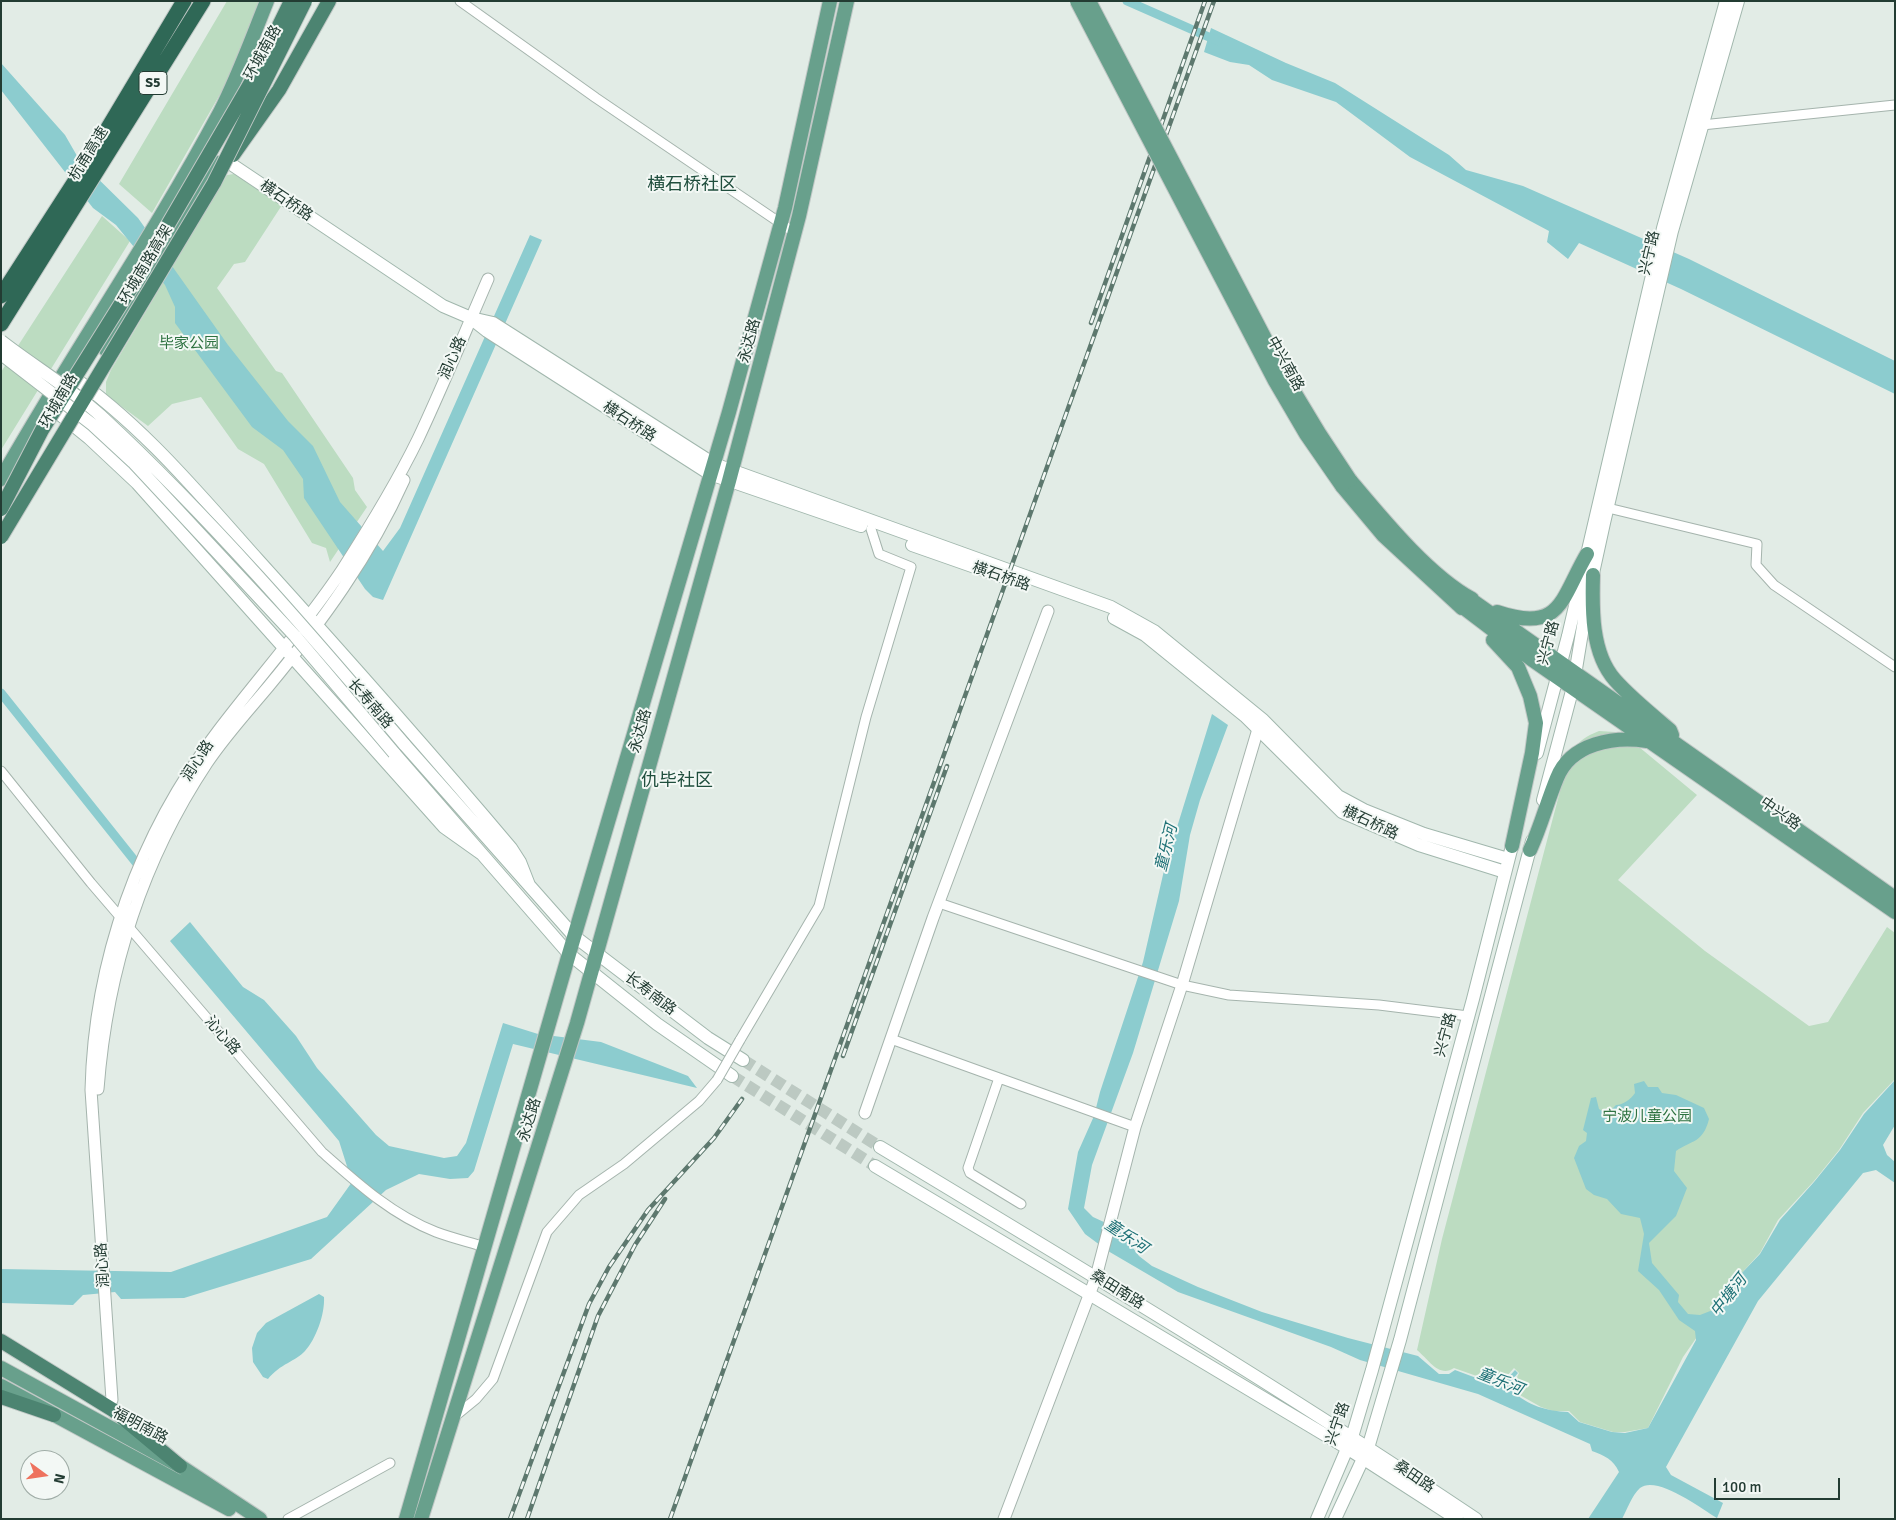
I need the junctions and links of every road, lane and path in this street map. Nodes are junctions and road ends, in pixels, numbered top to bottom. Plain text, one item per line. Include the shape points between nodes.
1 (184, 1) edge
2 (203, 1) edge
3 (267, 1) edge
4 (284, 1) edge
5 (291, 1) edge
6 (305, 1) edge
7 (309, 1) edge
8 (329, 1) edge
9 (460, 1) edge
10 (830, 1) edge
11 (846, 1) edge
12 (1077, 1) edge
13 (1089, 1) edge
14 (1726, 1) edge
15 (1738, 1) edge
16 (254, 77) junction
17 (1895, 105) edge
18 (1702, 125) junction
19 (97, 161) junction
20 (228, 162) junction
21 (214, 183) junction
22 (780, 223) junction
23 (1668, 230) junction
24 (795, 233) junction
25 (488, 279) dead end
26 (1, 296) edge
27 (1646, 317) junction
28 (471, 318) junction
29 (1, 324) edge
30 (1, 341) edge
31 (1, 354) edge
32 (64, 371) junction
33 (86, 386) junction
34 (45, 402) junction
35 (67, 420) junction
36 (418, 438) junction
37 (712, 469) junction
38 (731, 476) junction
39 (1, 479) edge
40 (1346, 483) junction
41 (1608, 508) junction
42 (1, 509) edge
43 (871, 529) junction
44 (1, 537) edge
45 (1, 545) edge
46 (1587, 554) junction
47 (1593, 575) junction
48 (1460, 598) junction
49 (1048, 611) dead end
50 (1542, 617) joint
51 (309, 618) junction
52 (284, 649) junction
53 (1895, 667) edge
54 (1558, 669) junction
55 (1608, 671) joint
56 (1575, 673) junction
57 (1573, 687) junction
58 (1258, 729) junction
59 (1647, 741) junction
60 (1676, 745) junction
61 (1, 770) edge
62 (1530, 850) junction
63 (1510, 853) junction
64 (482, 854) junction
65 (1505, 872) junction
66 (529, 885) junction
67 (1895, 898) edge
68 (939, 903) junction
69 (1895, 912) edge
70 (120, 918) junction
71 (128, 927) junction
72 (574, 936) junction
73 (595, 952) junction
74 (569, 954) junction
75 (590, 971) junction
76 (1182, 985) junction
77 (1468, 1016) junction
78 (891, 1039) junction
79 (743, 1060) tunnel mouth
80 (732, 1076) tunnel mouth
81 (999, 1078) junction
82 (865, 1113) dead end
83 (1135, 1127) junction
84 (94, 1130) junction
85 (880, 1147) tunnel mouth
86 (875, 1166) tunnel mouth
87 (1021, 1204) dead end
88 (485, 1248) junction
89 (1096, 1277) junction
90 (1089, 1296) junction
91 (1, 1341) edge
92 (1, 1368) edge
93 (1, 1386) edge
94 (1, 1397) edge
95 (112, 1400) dead end
96 (54, 1415) junction
97 (452, 1418) junction
98 (1349, 1443) junction
99 (1366, 1453) junction
100 (390, 1463) dead end
101 (180, 1466) junction
102 (243, 1519) edge
103 (260, 1519) edge
104 (288, 1519) edge
105 (406, 1519) edge
106 (421, 1519) edge
107 (1004, 1519) edge
108 (1316, 1519) edge
109 (1335, 1519) edge
110 (1457, 1519) edge
111 (1476, 1519) edge

1 - 19 highway, 杭甬高速 / S5
2 - 19 highway, 杭甬高速 / S5
3 - 32 main road, 环城南路 via 221,111 154,227
4 - 16 highway, bridge
5 - 16 highway, 环城南路高架, bridge
6 - 21 highway, 环城南路高架, bridge
7 - 33 main road, 环城南路
8 - 20 highway via 279,90
9 - 22 street
10 - 22 main road, 永达路
11 - 24 main road, 永达路
12 - 40 main road, 中兴南路, bridge via 1275,381 1306,434
13 - 40 main road, 中兴南路, bridge via 1284,375
14 - 23 main road, 兴宁路
15 - 18 main road, 兴宁路
16 - 42 highway, 环城南路高架, bridge via 134,283 42,430
17 - 18 street
18 - 23 main road, 兴宁路
19 - 26 highway, 杭甬高速 / S5 via 60,204
19 - 29 highway, 杭甬高速 / S5 via 70,217
20 - 21 highway, bridge
20 - 28 main road, 横石桥路 via 443,306
21 - 44 highway, 环城南路高架, bridge
22 - 24 street
22 - 37 main road, 永达路
23 - 27 main road, 兴宁路
24 - 38 main road, 永达路
25 - 28 street, 润心路
27 - 41 main road, 兴宁路
27 - 46 main road, 兴宁路
28 - 36 street, 润心路
28 - 37 main road, 横石桥路 via 493,323
30 - 66 main road, 长寿南路, bridge via 99,414 146,460 303,626
31 - 64 main road, 长寿南路, bridge via 93,425 133,462 295,636
32 - 33 main road
32 - 34 main road, 环城南路
33 - 35 main road, 环城南路
33 - 51 main road via 126,417
34 - 35 main road
34 - 39 main road, 环城南路
35 - 45 main road, 环城南路 via 18,504
35 - 52 main road via 137,483
36 - 51 street, 润心路 via 384,502
36 - 71 street, 润心路 via 390,510 359,564 324,616 207,763 176,815 138,897
37 - 38 main road, 横石桥路
37 - 72 main road, 永达路
38 - 43 main road, 横石桥路
38 - 63 main road, 横石桥路 via 1111,607 1135,619 1176,648 1263,720 1338,796 1424,834
38 - 73 main road, 永达路
40 - 48 main road, 中兴南路 via 1383,535 1419,571
41 - 47 main road, 兴宁路
41 - 53 street via 1757,544 1756,565 1774,585
43 - 58 main road, 横石桥路 via 1095,608 1115,618 1164,650
43 - 97 street, bridge via 879,554 911,566 866,717 819,906 717,1080 698,1101 624,1164 579,1195 548,1232 492,1379 476,1399
46 - 50 main road, 兴宁路 via 1561,604
46 - 54 main road, 兴宁路
47 - 55 main road, 兴宁路 via 1594,622
47 - 56 main road, 兴宁路
48 - 50 main road, 中兴南路 via 1515,618 1530,620
48 - 54 main road, 中兴路 via 1532,659
48 - 63 main road, 中兴南路 via 1518,667 1530,696 1536,723
49 - 68 street
51 - 52 street, 润心路
51 - 66 main road via 511,848
52 - 64 main road via 444,827
52 - 70 street, 润心路 via 217,732 174,799 150,842
54 - 56 main road, 中兴路
54 - 57 main road, 中兴路
54 - 63 main road, 兴宁路
55 - 60 main road, 中兴路 via 1641,706 1670,730
56 - 57 main road, 兴宁路
56 - 60 main road, 中兴路
57 - 59 main road, 中兴路
57 - 62 main road, 兴宁路
58 - 65 main road, 横石桥路 via 1350,817 1419,845
58 - 76 street
59 - 62 main road, 中兴路 via 1609,739 1593,745 1565,765 1557,777
59 - 69 main road, 中兴路
60 - 67 main road, 中兴路
61 - 70 street, 沁心路
62 - 99 main road, 兴宁路 via 1400,1340
63 - 65 main road, 兴宁路
64 - 74 main road, 长寿南路
65 - 77 main road, 兴宁路
66 - 72 main road, 长寿南路
68 - 76 street
68 - 78 street
70 - 71 street, 沁心路
70 - 84 street, 润心路 via 99,998 92,1046
71 - 84 street, 润心路 via 109,1004
71 - 88 street, 沁心路 via 322,1152 362,1188 435,1232
72 - 73 main road, 长寿南路
72 - 74 main road, 永达路
73 - 75 main road, 永达路
73 - 79 main road, 长寿南路 via 708,1038
74 - 75 main road, 长寿南路
74 - 88 main road, 永达路
75 - 80 main road, 长寿南路 via 657,1024
75 - 97 main road, 永达路 via 551,1108
76 - 77 street via 1229,995 1379,1005
76 - 83 street
77 - 98 main road, 兴宁路 via 1372,1370
78 - 81 street
78 - 82 street
81 - 83 street
81 - 87 street via 968,1168 970,1173
83 - 89 street
84 - 95 street, 润心路
85 - 89 main road, 桑田南路
86 - 90 main road, 桑田南路
88 - 105 main road, 永达路
89 - 90 street
89 - 98 main road, 桑田南路
90 - 98 main road, 桑田南路
90 - 107 street
91 - 101 highway via 113,1410
92 - 101 main road, 福明南路
93 - 96 main road, 福明南路
94 - 96 highway
96 - 102 main road, 福明南路 via 221,1503
97 - 106 main road, 永达路
98 - 99 main road, 桑田路
98 - 108 main road, 兴宁路
99 - 109 main road, 兴宁路
99 - 110 main road, 桑田路
99 - 111 main road, 桑田路
100 - 104 street
101 - 103 main road, 福明南路

